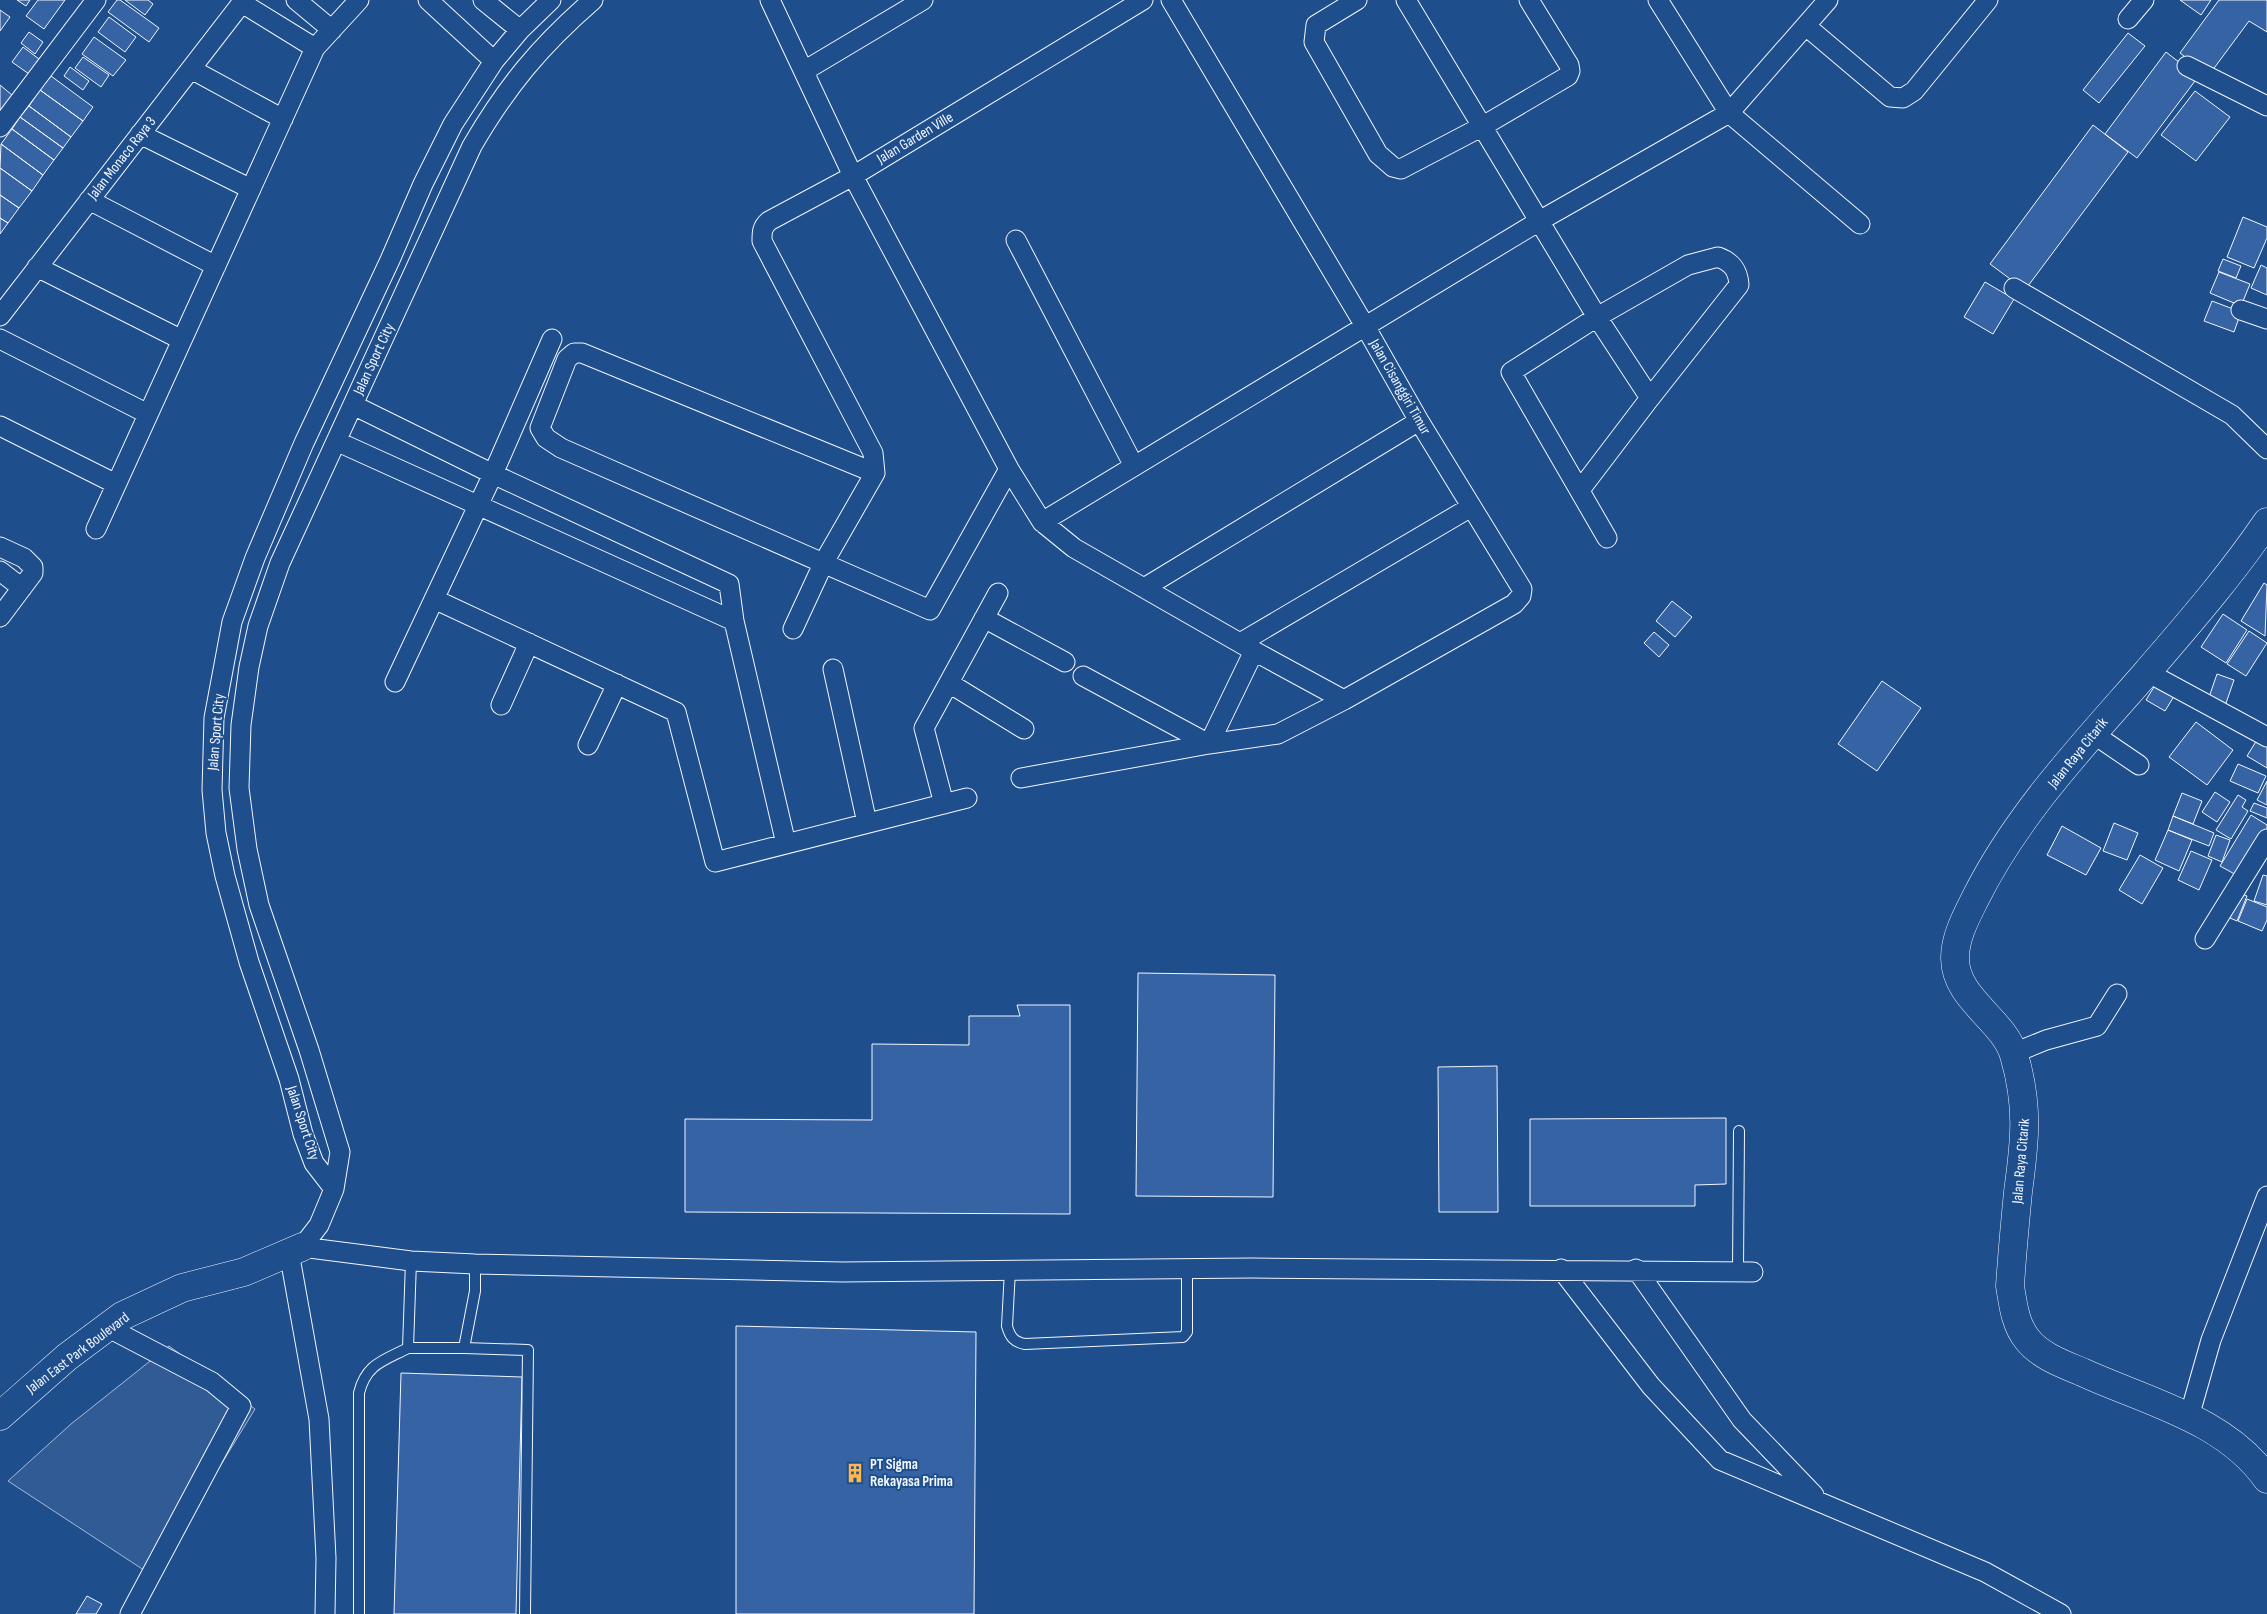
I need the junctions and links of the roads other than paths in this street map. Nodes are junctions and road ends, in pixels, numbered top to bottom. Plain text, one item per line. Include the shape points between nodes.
1 (96, 0) edge
2 (296, 0) edge
3 (359, 0) edge
4 (428, 0) edge
5 (484, 0) edge
6 (551, 0) edge
7 (592, 0) edge
8 (770, 0) edge
9 (923, 0) edge
10 (1143, 0) edge
11 (1171, 0) edge
12 (1357, 0) edge
13 (1406, 0) edge
14 (1529, 0) edge
15 (1658, 0) edge
16 (1828, 0) edge
17 (1988, 0) edge
18 (2144, 0) edge
19 (243, 1) edge
20 (2128, 19) dead end
21 (1806, 26) junction
22 (332, 30) junction
23 (520, 30) junction
24 (315, 48) junction
25 (494, 61) junction
26 (2187, 66) dead end
27 (191, 68) junction
28 (804, 72) junction
29 (2267, 106) edge
30 (1729, 113) junction
31 (283, 119) junction
32 (1483, 126) junction
33 (0, 127) edge
34 (140, 134) junction
35 (853, 176) junction
36 (250, 189) junction
37 (89, 200) junction
38 (1540, 220) junction
39 (1860, 224) dead end
40 (1016, 240) dead end
41 (216, 266) junction
42 (38, 267) junction
43 (2014, 288) dead end
44 (2241, 310) dead end
45 (0, 316) edge
46 (1597, 317) junction
47 (2267, 319) edge
48 (1366, 326) junction
49 (0, 339) edge
50 (182, 340) junction
51 (552, 340) dead end
52 (1650, 398) junction
53 (353, 405) junction
54 (148, 414) junction
55 (1419, 421) junction
56 (0, 426) edge
57 (336, 441) junction
58 (2267, 449) edge
59 (1134, 466) junction
60 (1008, 469) junction
61 (875, 473) junction
62 (493, 474) junction
63 (116, 484) junction
64 (1580, 490) junction
65 (478, 506) junction
66 (1472, 507) junction
67 (1042, 522) junction
68 (2267, 522) edge
69 (96, 529) dead end
70 (1607, 538) dead end
71 (0, 547) edge
72 (824, 562) junction
73 (0, 571) edge
74 (22, 588) junction
75 (1144, 588) junction
76 (998, 593) dead end
77 (434, 599) junction
78 (0, 617) edge
79 (984, 618) junction
80 (734, 621) junction
81 (232, 622) junction
82 (258, 626) junction
83 (793, 629) dead end
84 (529, 643) junction
85 (1247, 647) junction
86 (1065, 662) dead end
87 (832, 669) dead end
88 (2147, 672) junction
89 (1083, 676) dead end
90 (395, 682) dead end
91 (948, 683) junction
92 (617, 684) junction
93 (1344, 700) junction
94 (501, 705) dead end
95 (1024, 729) dead end
96 (2092, 733) junction
97 (2267, 737) edge
98 (1209, 744) junction
99 (588, 745) dead end
100 (2139, 765) dead end
101 (1021, 778) dead end
102 (967, 798) dead end
103 (944, 804) junction
104 (867, 823) junction
105 (2267, 838) edge
106 (786, 844) junction
107 (2205, 939) dead end
108 (2117, 994) dead end
109 (2014, 1053) junction
110 (1739, 1131) dead end
111 (334, 1189) junction
112 (2267, 1196) edge
113 (295, 1249) junction
114 (411, 1261) junction
115 (475, 1264) junction
116 (1187, 1268) junction
117 (1562, 1269) junction
118 (1636, 1269) junction
119 (1010, 1270) junction
120 (1745, 1271) joint
121 (107, 1327) junction
122 (408, 1348) junction
123 (464, 1348) junction
124 (0, 1416) edge
125 (2189, 1417) junction
126 (2267, 1479) edge
127 (1819, 1500) junction
128 (130, 1614) edge
129 (325, 1614) edge
130 (359, 1614) edge
131 (525, 1614) edge
132 (2061, 1614) edge

1 - 33 street
2 - 22 street
3 - 22 street
4 - 25 street
5 - 23 street
6 - 23 street, Jalan Sport City
7 - 53 street, Jalan Sport City via 536,55 494,110 472,146
8 - 28 street
9 - 28 street
10 - 35 street, Jalan Garden Ville
11 - 48 street, Jalan Cisanggiri Timur
12 - 32 street via 1316,25 1314,42 1384,162 1392,168 1401,169
13 - 32 street
14 - 32 street via 1570,71 1568,76
15 - 30 street
16 - 21 street
17 - 21 street via 1914,91 1903,98 1890,97
18 - 20 street
19 - 24 street
19 - 27 street, Jalan Monaco Raya 3
21 - 30 street
22 - 24 street
23 - 25 street, Jalan Sport City
24 - 31 street
25 - 81 street, Jalan Sport City via 453,124 423,184 304,443 255,558
26 - 29 street
27 - 31 street
27 - 34 street, Jalan Monaco Raya 3
28 - 35 street
30 - 38 street
30 - 39 street
31 - 36 street
32 - 38 street
34 - 36 street
34 - 37 street, Jalan Monaco Raya 3
35 - 60 street
35 - 61 street, Jalan Garden Ville via 769,222 764,226 762,241 873,453
36 - 41 street
37 - 41 street
37 - 42 street, Jalan Monaco Raya 3
38 - 46 street
38 - 48 street
40 - 59 street
41 - 50 street
42 - 45 street, Jalan Monaco Raya 3
42 - 50 street
43 - 58 street via 2232,415
44 - 47 street
46 - 52 street
46 - 52 street via 1688,265 1718,257 1732,264 1738,274 1739,285
46 - 64 street via 1511,372
48 - 55 street, Jalan Cisanggiri Timur
48 - 59 street
49 - 54 street
50 - 54 street
51 - 62 street
52 - 64 street
53 - 57 street, Jalan Sport City
53 - 62 street
54 - 63 street
55 - 66 street, Jalan Cisanggiri Timur
55 - 75 street
56 - 63 street
57 - 65 street
57 - 82 street, Jalan Sport City via 280,563
59 - 67 street
60 - 67 street
60 - 72 street via 930,610
61 - 72 street
61 - 72 street via 582,353 566,359 540,428 546,438 561,448
62 - 65 street
62 - 80 street via 729,584
63 - 69 street
64 - 70 street
65 - 77 street
65 - 80 street
66 - 85 street
66 - 93 street, Jalan Cisanggiri Timur via 1518,581 1521,596 1514,604
67 - 75 street via 1074,548
68 - 88 street, Jalan Raya Citarik via 2224,581
71 - 74 street via 24,558 33,568
72 - 83 street
73 - 74 street
74 - 78 street
75 - 85 street
76 - 79 street
77 - 84 street
77 - 90 street
79 - 86 street
79 - 91 street
80 - 106 street
81 - 82 street
81 - 111 street, Jalan Sport City via 214,718 212,790 216,833 225,876 289,1079 303,1134 314,1163
82 - 111 street, Jalan Sport City via 241,726 239,788 247,849 260,905 340,1152
84 - 92 street
84 - 94 street
85 - 93 street
85 - 98 street
87 - 104 street
88 - 96 street, Jalan Raya Citarik
88 - 97 street
89 - 98 street
91 - 95 street
91 - 103 street via 924,728
92 - 99 street
92 - 106 street via 676,712 715,862
93 - 98 street via 1278,734
96 - 100 street
96 - 109 street, Jalan Raya Citarik via 1990,869 1958,936 1955,965 1959,978
98 - 101 street
102 - 103 street
103 - 104 street
104 - 106 street
105 - 107 street
108 - 109 street via 2097,1026
109 - 125 street, Jalan Raya Citarik via 2023,1090 2026,1125 2010,1286 2018,1325 2028,1342 2053,1359
110 - 120 lane
111 - 113 street via 319,1225
112 - 125 street via 2211,1340
113 - 114 street
113 - 121 street, Jalan East Park Boulevard via 244,1272 182,1288 122,1316
113 - 129 street via 319,1418 326,1558
114 - 115 street
114 - 122 lane
115 - 119 street via 842,1272
115 - 123 lane via 475,1291
116 - 117 street
116 - 119 street
116 - 119 lane via 1187,1332 1182,1338 1025,1344 1014,1341 1007,1326
117 - 118 street
117 - 127 street via 1650,1386 1720,1460
118 - 120 street
118 - 127 street via 1742,1420
121 - 124 street, Jalan East Park Boulevard via 67,1357
121 - 128 street via 212,1382 241,1406
122 - 123 lane
122 - 130 lane via 369,1370 362,1378 358,1393
123 - 131 lane via 528,1350
125 - 126 street, Jalan Raya Citarik via 2213,1429 2240,1449
127 - 132 street via 1985,1572

